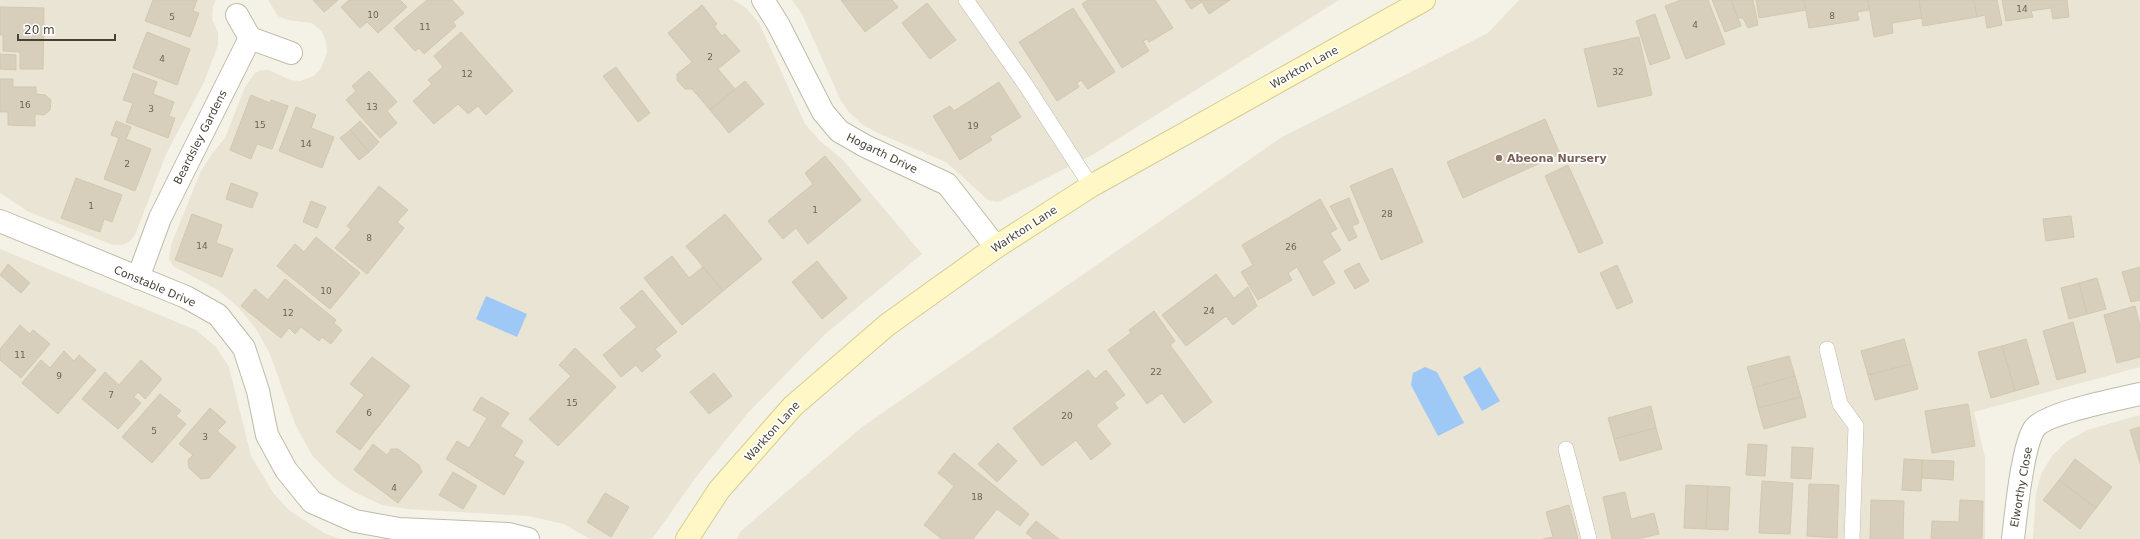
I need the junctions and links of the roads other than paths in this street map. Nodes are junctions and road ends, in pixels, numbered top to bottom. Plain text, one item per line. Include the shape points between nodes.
1 (763, 0) edge
2 (966, 0) edge
3 (1424, 0) edge
4 (237, 15) dead end
5 (250, 38) junction
6 (291, 53) dead end
7 (1092, 186) junction
8 (0, 221) edge
9 (996, 246) junction
10 (138, 278) junction
11 (1827, 349) dead end
12 (2140, 394) edge
13 (1566, 449) dead end
14 (528, 539) edge
15 (687, 539) edge
16 (1589, 539) edge
17 (1852, 539) edge
18 (2012, 539) edge

1 - 9 street, Hogarth Drive via 823,112 839,131 865,146 947,184
2 - 7 lane
3 - 7 street, Warkton Lane
4 - 5 street
5 - 6 street
5 - 10 street, Beardsley Gardens via 160,218
7 - 9 street, Warkton Lane
8 - 10 street, Constable Drive
9 - 15 street, Warkton Lane via 887,325 793,406 719,490
10 - 14 street, Constable Drive via 186,297 223,320 244,348 258,391 267,435 286,470 312,502 355,521 399,528 508,534
11 - 17 lane via 1840,404 1856,426
12 - 18 street, Elworthy Close via 2055,415 2034,428 2026,452
13 - 16 lane

